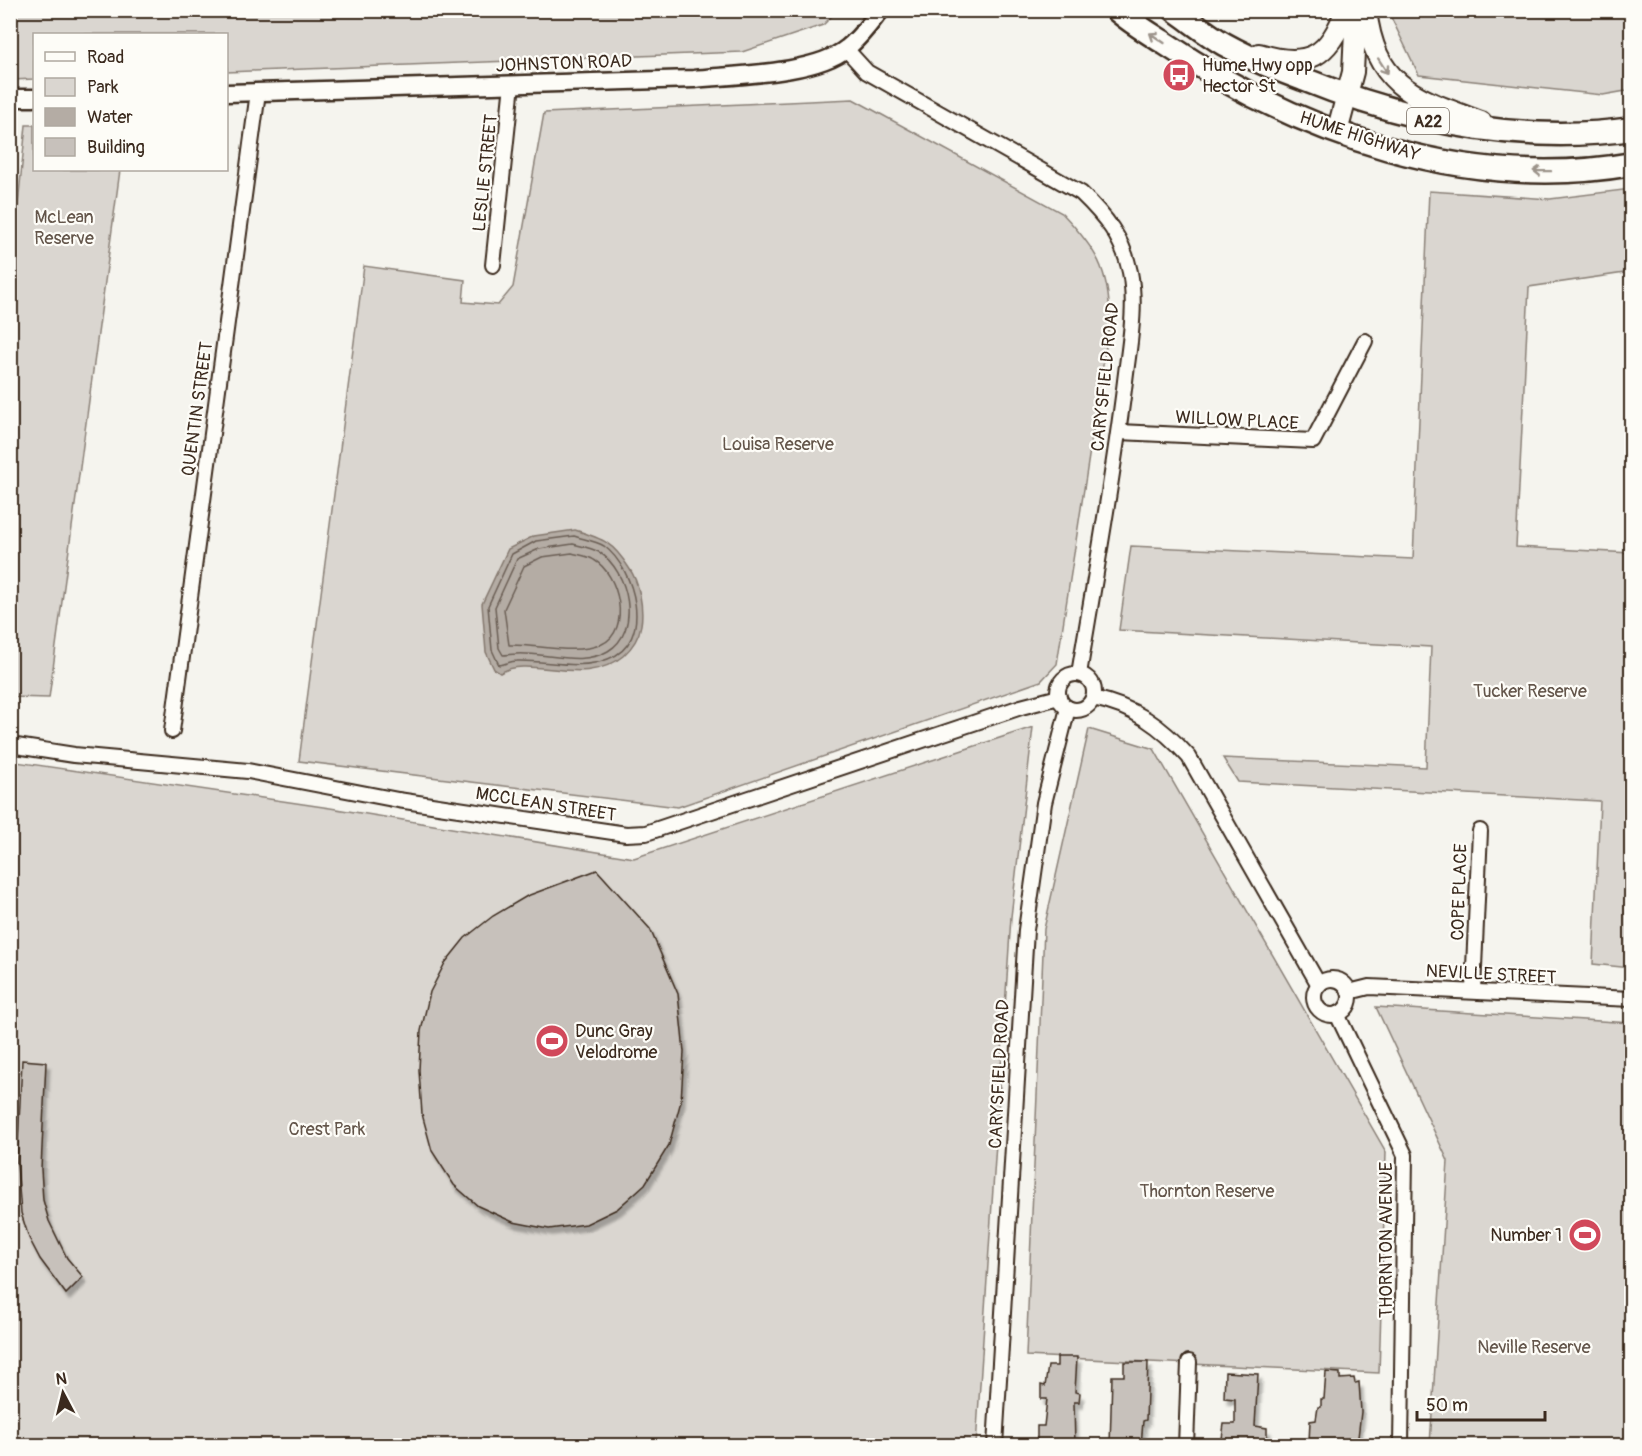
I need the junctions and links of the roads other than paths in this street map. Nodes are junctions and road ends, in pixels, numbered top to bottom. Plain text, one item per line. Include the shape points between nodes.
1 (881, 10) edge
2 (1175, 10) edge
3 (1346, 10) edge
4 (1356, 10) edge
5 (1366, 10) edge
6 (1117, 11) edge
7 (1225, 44) junction
8 (846, 49) junction
9 (512, 84) junction
10 (258, 92) junction
11 (228, 93) edge
12 (1348, 97) junction
13 (10, 98) edge
14 (33, 98) edge
15 (1632, 129) edge
16 (1337, 132) junction
17 (1511, 132) junction
18 (1632, 164) edge
19 (493, 265) dead end
20 (1365, 341) dead end
21 (1119, 432) junction
22 (1079, 675) junction
23 (1059, 697) junction
24 (1093, 698) junction
25 (1068, 708) junction
26 (172, 731) dead end
27 (10, 745) edge
28 (1480, 831) dead end
29 (1319, 985) junction
30 (1473, 990) junction
31 (1349, 992) junction
32 (1632, 999) edge
33 (1337, 1014) junction
34 (1189, 1362) dead end
35 (995, 1446) edge
36 (1186, 1446) edge
37 (1401, 1446) edge

1 - 8 street, JOHNSTON ROAD
2 - 7 highway, HUME HIGHWAY / A22
3 - 7 main road via 1328,47 1309,58 1275,58
4 - 12 main road
5 -> 17 main road via 1374,51 1380,64 1399,84 1450,111
16 -> 6 highway, HUME HIGHWAY / A22 via 1269,105 1194,63
7 - 12 highway, HUME HIGHWAY / A22
8 - 9 street, JOHNSTON ROAD via 793,69 763,73
8 - 21 street, CARYSFIELD ROAD via 867,72 1054,176 1106,216 1119,236 1132,285 1132,321
9 - 10 street, JOHNSTON ROAD
9 - 19 street, LESLIE STREET
10 - 11 street, JOHNSTON ROAD
10 - 26 street, QUENTIN STREET
12 - 16 main road
12 - 17 highway, HUME HIGHWAY / A22 via 1434,122
13 - 14 street
15 - 17 highway, HUME HIGHWAY / A22 via 1567,135
18 -> 16 highway, HUME HIGHWAY / A22 via 1551,171 1465,165 1398,151
20 - 21 street, WILLOW PLACE via 1313,441
21 - 22 street, CARYSFIELD ROAD
22 - 23 street via 1062,680
22 - 24 street via 1090,680
23 - 25 street
23 - 27 street, MCCLEAN STREET via 646,833 626,834 398,800 248,771
24 - 25 street via 1082,709
24 - 29 street via 1143,715 1160,726 1189,757
25 - 35 street, CARYSFIELD ROAD via 1044,803 1026,930
28 - 30 street, COPE PLACE
29 - 31 street via 1336,980
29 - 33 street via 1314,995 1317,1006 1326,1014
30 - 31 street, NEVILLE STREET via 1368,987
30 - 32 street, NEVILLE STREET
31 - 33 street via 1348,1005
33 - 37 street, THORNTON AVENUE via 1405,1155
34 - 36 street

